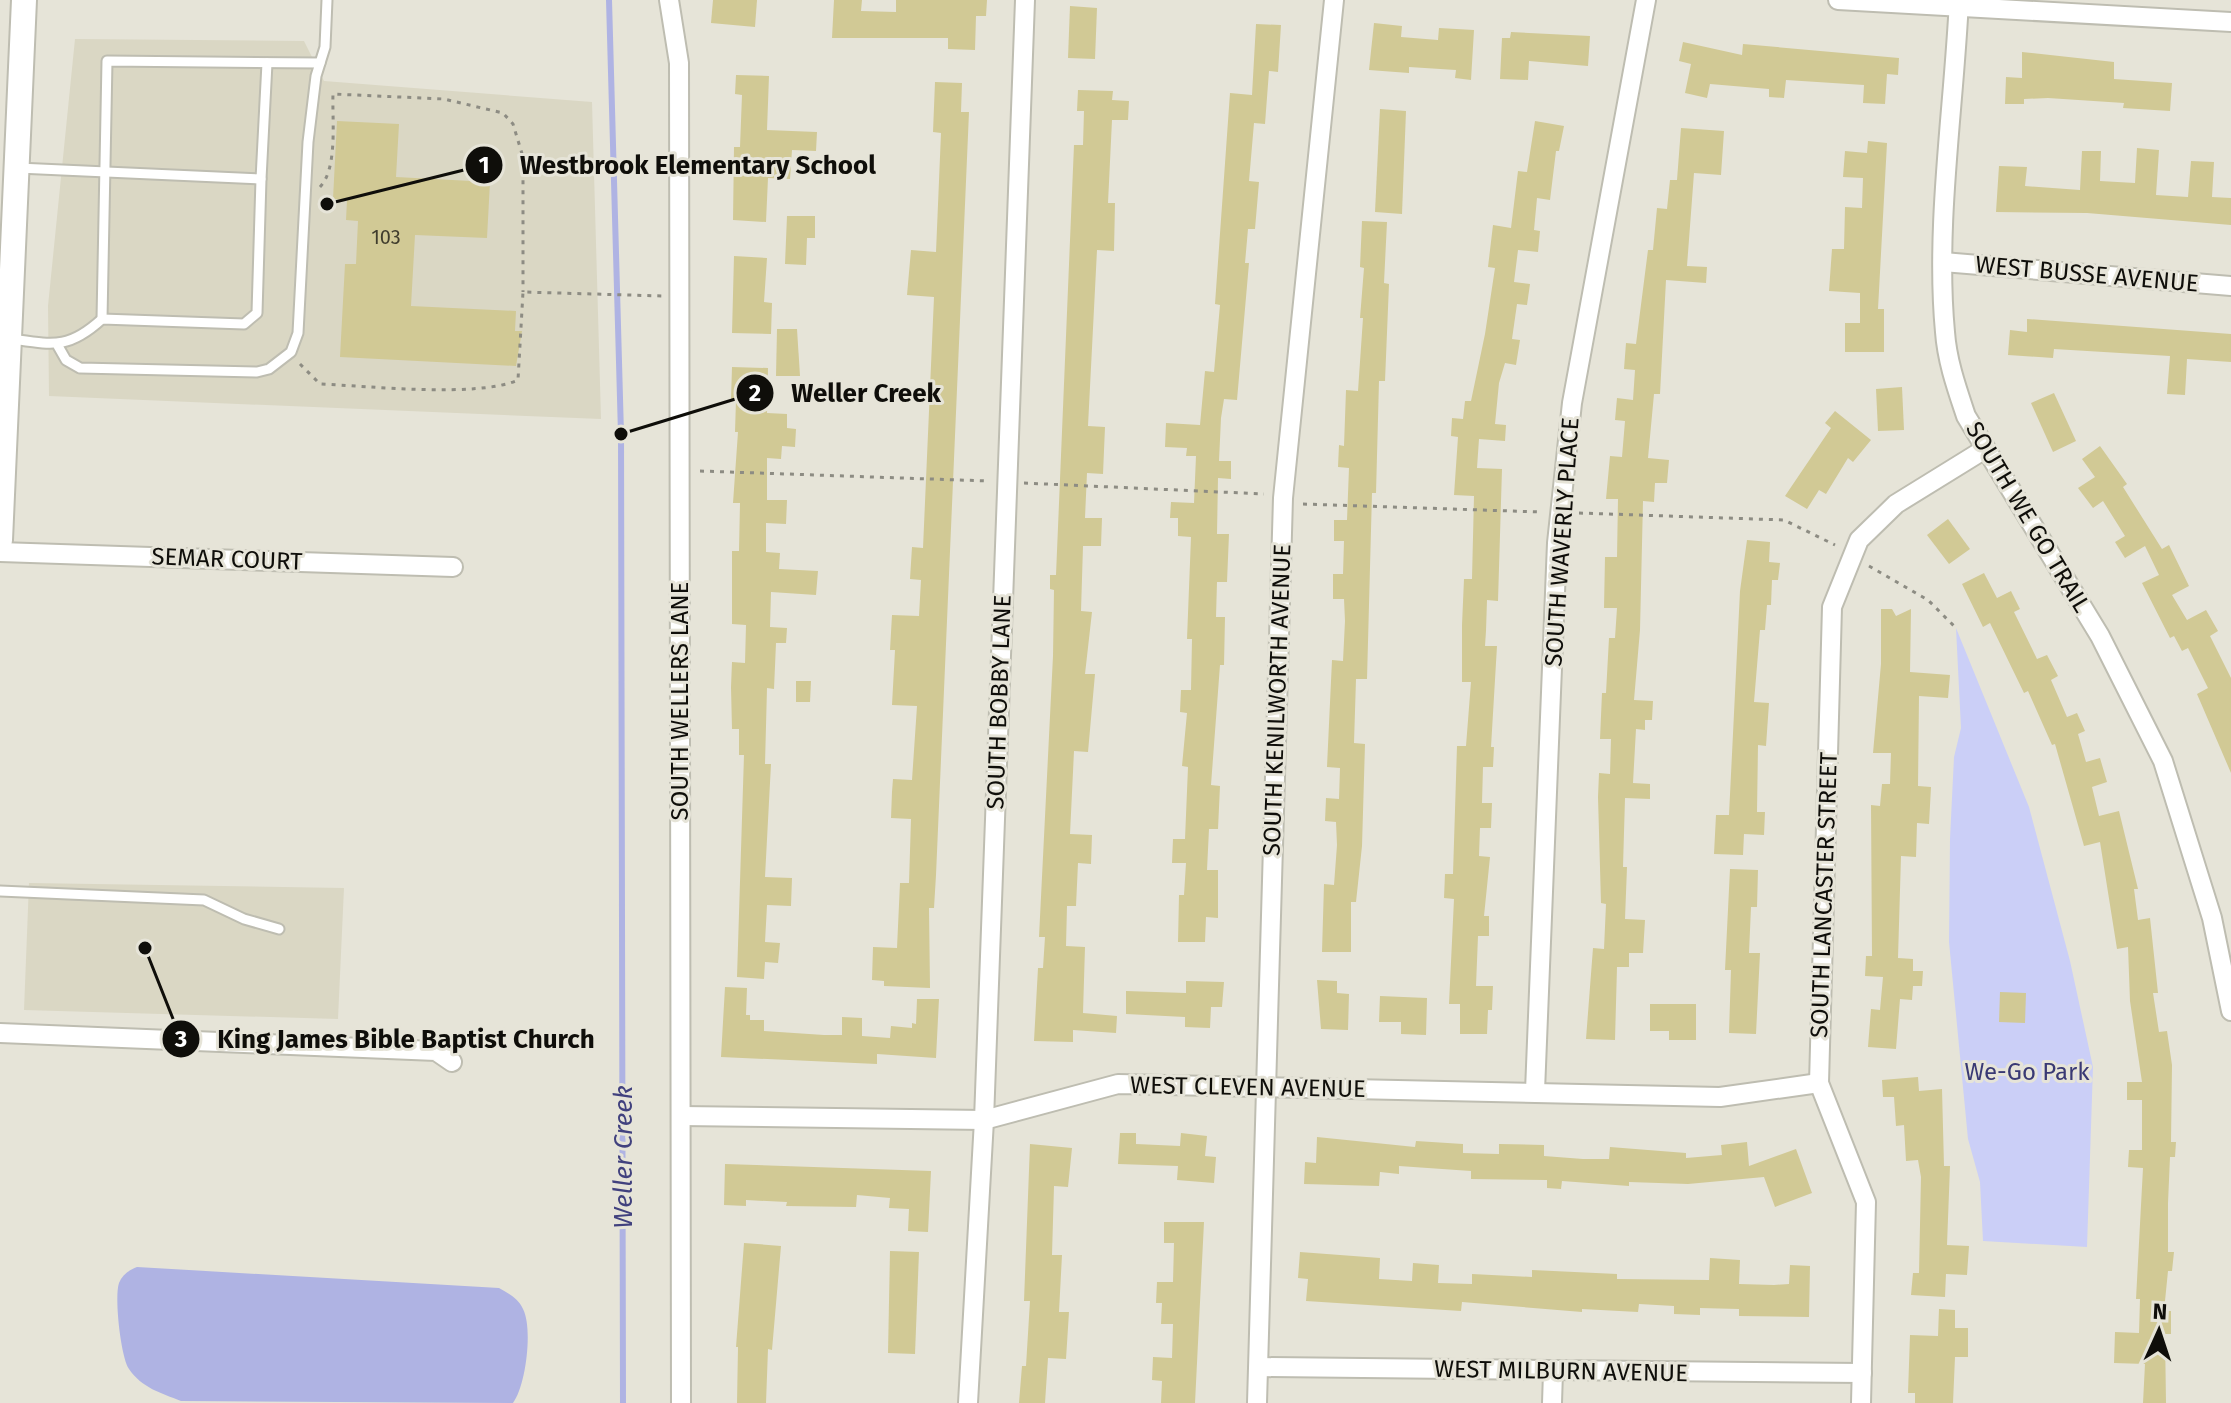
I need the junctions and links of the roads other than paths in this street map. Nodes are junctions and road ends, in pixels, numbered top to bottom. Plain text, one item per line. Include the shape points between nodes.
1 (24, 0) edge
2 (327, 0) edge
3 (669, 0) edge
4 (1025, 0) edge
5 (1334, 0) edge
6 (1646, 0) edge
7 (1838, 0) edge
8 (1959, 4) edge
9 (2231, 22) edge
10 (267, 63) junction
11 (320, 63) junction
12 (14, 168) junction
13 (105, 174) junction
14 (261, 179) junction
15 (1943, 262) junction
16 (2231, 286) edge
17 (102, 319) junction
18 (9, 339) junction
19 (58, 346) junction
20 (1985, 449) junction
21 (0, 540) edge
22 (0, 552) edge
23 (453, 567) dead end
24 (0, 891) edge
25 (279, 929) dead end
26 (2231, 1011) edge
27 (0, 1033) edge
28 (452, 1062) dead end
29 (1819, 1083) junction
30 (1265, 1089) junction
31 (1535, 1091) junction
32 (681, 1116) junction
33 (984, 1120) junction
34 (1259, 1367) junction
35 (1553, 1372) junction
36 (1862, 1373) junction
37 (681, 1403) edge
38 (968, 1403) edge
39 (1257, 1403) edge
40 (1552, 1403) edge
41 (1861, 1403) edge

1 - 12 main road
2 - 11 lane
3 - 32 street, SOUTH WELLERS LANE via 679,63
4 - 33 street, SOUTH BOBBY LANE
5 - 30 street, SOUTH KENILWORTH AVENUE via 1283,498
6 - 31 street, SOUTH WAVERLY PLACE via 1572,403 1557,543
7 - 8 street
8 - 9 street
8 - 15 street, SOUTH WE GO TRAIL
10 - 11 lane
10 - 13 lane via 107,61
10 - 14 lane
11 - 19 lane via 304,203 300,318 291,352 257,372 80,368 66,360
12 - 13 lane
12 - 18 main road
13 - 14 lane
13 - 17 lane
14 - 17 lane via 257,313 244,324
15 - 16 street, WEST BUSSE AVENUE
15 - 20 street, SOUTH WE GO TRAIL via 1945,334 1953,376 1966,416
17 - 19 lane via 85,335
18 - 19 lane
18 - 21 main road
20 - 26 street, SOUTH WE GO TRAIL via 2100,636 2163,761 2212,918
20 - 29 street, SOUTH LANCASTER STREET via 1896,504 1859,540 1832,607
22 - 23 street, SEMAR COURT
24 - 25 lane via 204,900
27 - 28 street via 436,1051
29 - 31 street, WEST CLEVEN AVENUE via 1720,1097
29 - 36 street, SOUTH LANCASTER STREET via 1866,1202
30 - 31 street, WEST CLEVEN AVENUE
30 - 33 street, WEST CLEVEN AVENUE via 1118,1084
30 - 34 street, SOUTH KENILWORTH AVENUE
32 - 33 street, WEST CLEVEN AVENUE
32 - 37 street, SOUTH WELLERS LANE
33 - 38 street, SOUTH BOBBY LANE
34 - 35 street, WEST MILBURN AVENUE
34 - 39 street, SOUTH KENILWORTH AVENUE
35 - 36 street, WEST MILBURN AVENUE
35 - 40 street
36 - 41 street, SOUTH LANCASTER STREET

